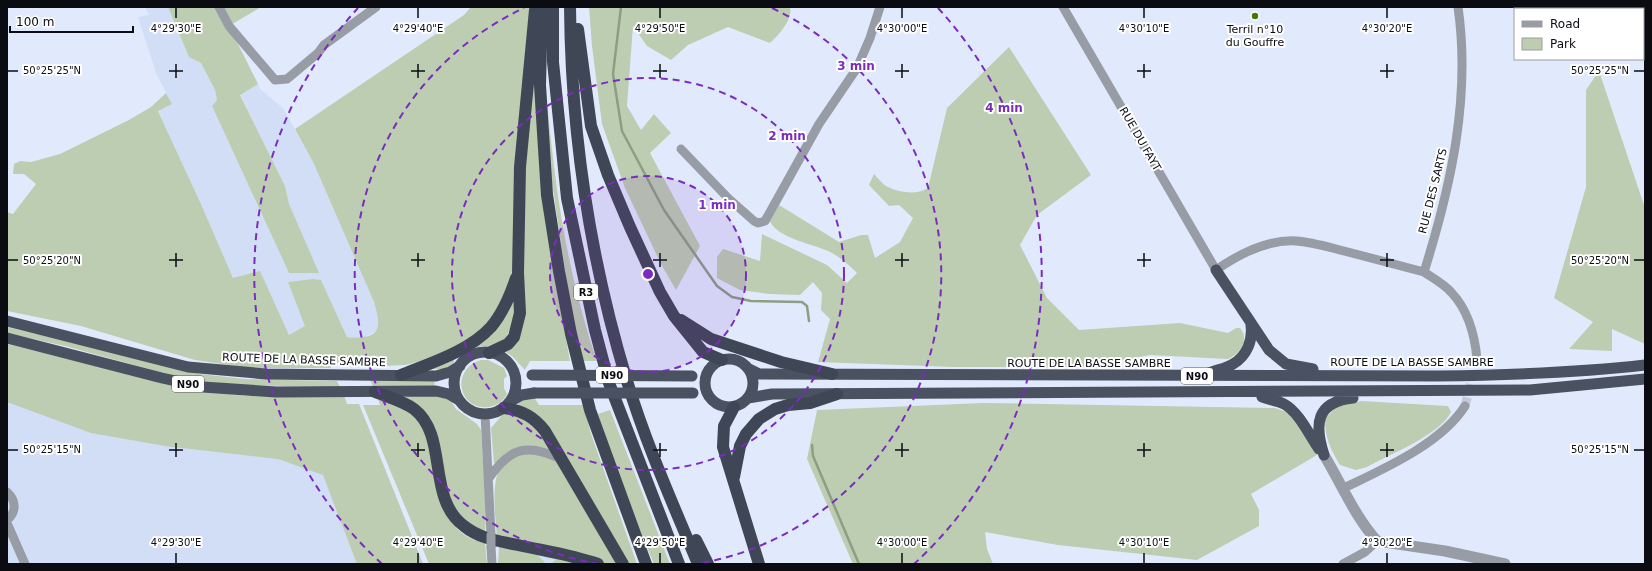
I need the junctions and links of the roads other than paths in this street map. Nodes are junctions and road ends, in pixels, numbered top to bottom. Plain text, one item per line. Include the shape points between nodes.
1 (219, 7) edge
2 (376, 7) edge
3 (535, 7) edge
4 (542, 7) edge
5 (553, 7) edge
6 (570, 7) edge
7 (575, 7) edge
8 (880, 7) edge
9 (1063, 7) edge
10 (1458, 7) edge
11 (681, 150) dead end
12 (1216, 270) junction
13 (1424, 272) junction
14 (518, 273) junction
15 (674, 316) junction
16 (7, 321) edge
17 (1251, 325) junction
18 (7, 338) edge
19 (489, 353) junction
20 (722, 360) junction
21 (1477, 360) tunnel mouth
22 (1645, 365) edge
23 (460, 366) junction
24 (749, 369) junction
25 (513, 370) junction
26 (708, 370) junction
27 (832, 374) junction
28 (1359, 375) junction
29 (401, 376) junction
30 (1201, 376) junction
31 (1645, 380) edge
32 (375, 392) junction
33 (1387, 392) junction
34 (1258, 393) junction
35 (837, 394) junction
36 (708, 397) junction
37 (748, 398) junction
38 (459, 400) junction
39 (507, 404) junction
40 (1465, 406) tunnel mouth
41 (734, 407) junction
42 (485, 414) junction
43 (1324, 455) junction
44 (561, 459) junction
45 (489, 478) junction
46 (734, 478) junction
47 (1344, 488) junction
48 (7, 492) edge
49 (677, 513) junction
50 (7, 520) edge
51 (7, 524) edge
52 (1377, 541) junction
53 (25, 564) edge
54 (492, 564) edge
55 (598, 564) edge
56 (623, 564) edge
57 (646, 564) edge
58 (679, 564) edge
59 (698, 564) edge
60 (708, 564) edge
61 (759, 564) edge
62 (1343, 564) edge
63 (1505, 564) edge

1 - 2 street via 241,42 275,80 280,80 287,79 324,45
3 - 14 highway via 523,132
4 - 57 highway via 540,85 543,140 547,195 560,278 590,410
5 - 58 highway, R3 via 553,62 566,190 594,330 614,397
6 - 49 highway, R3 via 570,61 575,127 596,259 628,382 648,442
7 - 15 highway via 591,126 630,227
8 - 11 street via 870,38 856,68 818,124 765,221 754,221
9 - 12 street, RUE DU FAYT
10 - 13 street, RUE DES SARTS via 1462,31 1461,116 1456,148
12 - 13 street via 1253,249 1273,243 1295,241
12 - 17 highway, N90
13 - 21 street via 1451,292 1467,315 1475,337
14 - 19 highway via 520,313 514,337 508,344
14 - 29 highway via 505,306 490,328 468,345
15 - 20 highway via 703,352
15 - 27 highway via 711,339 781,362
16 - 29 highway, ROUTE DE LA BASSE SAMBRE / N90 via 188,367 266,374
17 - 28 highway, N90 via 1269,350 1286,364
17 - 30 highway, N90 via 1252,337 1240,358 1232,365
18 - 32 highway, N90 via 203,387 276,392
19 - 23 highway via 473,355
19 - 25 highway via 501,357
20 - 24 highway via 735,360
20 - 26 highway
22 - 28 highway, ROUTE DE LA BASSE SAMBRE / N90 via 1525,375
23 - 29 highway, ROUTE DE LA BASSE SAMBRE / N90 via 436,376
23 - 38 highway via 454,383
24 - 27 highway, ROUTE DE LA BASSE SAMBRE / N90 via 759,374
24 - 37 highway via 753,380 752,393
25 - 26 highway, N90, bridge via 532,375 692,376
25 - 39 highway via 516,386
26 - 36 highway via 704,386
27 - 30 highway, ROUTE DE LA BASSE SAMBRE / N90
28 - 30 highway, ROUTE DE LA BASSE SAMBRE / N90
31 - 33 highway, N90 via 1530,390
32 - 38 highway, N90 via 436,391
32 - 55 highway via 409,406 421,416 433,443 448,510 463,526 484,538
33 - 34 highway, N90
33 - 43 highway, N90 via 1342,399 1328,406 1320,419 1318,432
34 - 35 highway, N90
34 - 43 highway, N90 via 1263,398 1273,399 1292,410
35 - 37 highway, N90 via 772,394
35 - 46 highway via 810,403 788,405 760,419 746,434 740,446
36 - 39 highway, N90, bridge via 693,393 534,393 522,395
36 - 41 highway via 722,407
37 - 41 highway via 744,403
38 - 42 highway via 474,412
39 - 42 highway
39 - 44 highway via 540,424
40 - 47 street via 1458,418 1425,445
41 - 46 highway via 724,426 723,447
42 - 45 street
43 - 47 street
44 - 45 street via 536,449 526,449 503,459
44 - 56 highway
45 - 54 street, bridge
46 - 61 highway
47 - 52 street via 1361,522
48 - 50 street via 12,496 15,507 14,513
49 - 59 highway, R3
49 - 60 highway via 693,533
51 - 53 street
52 - 62 street via 1365,552
52 - 63 street via 1445,551

